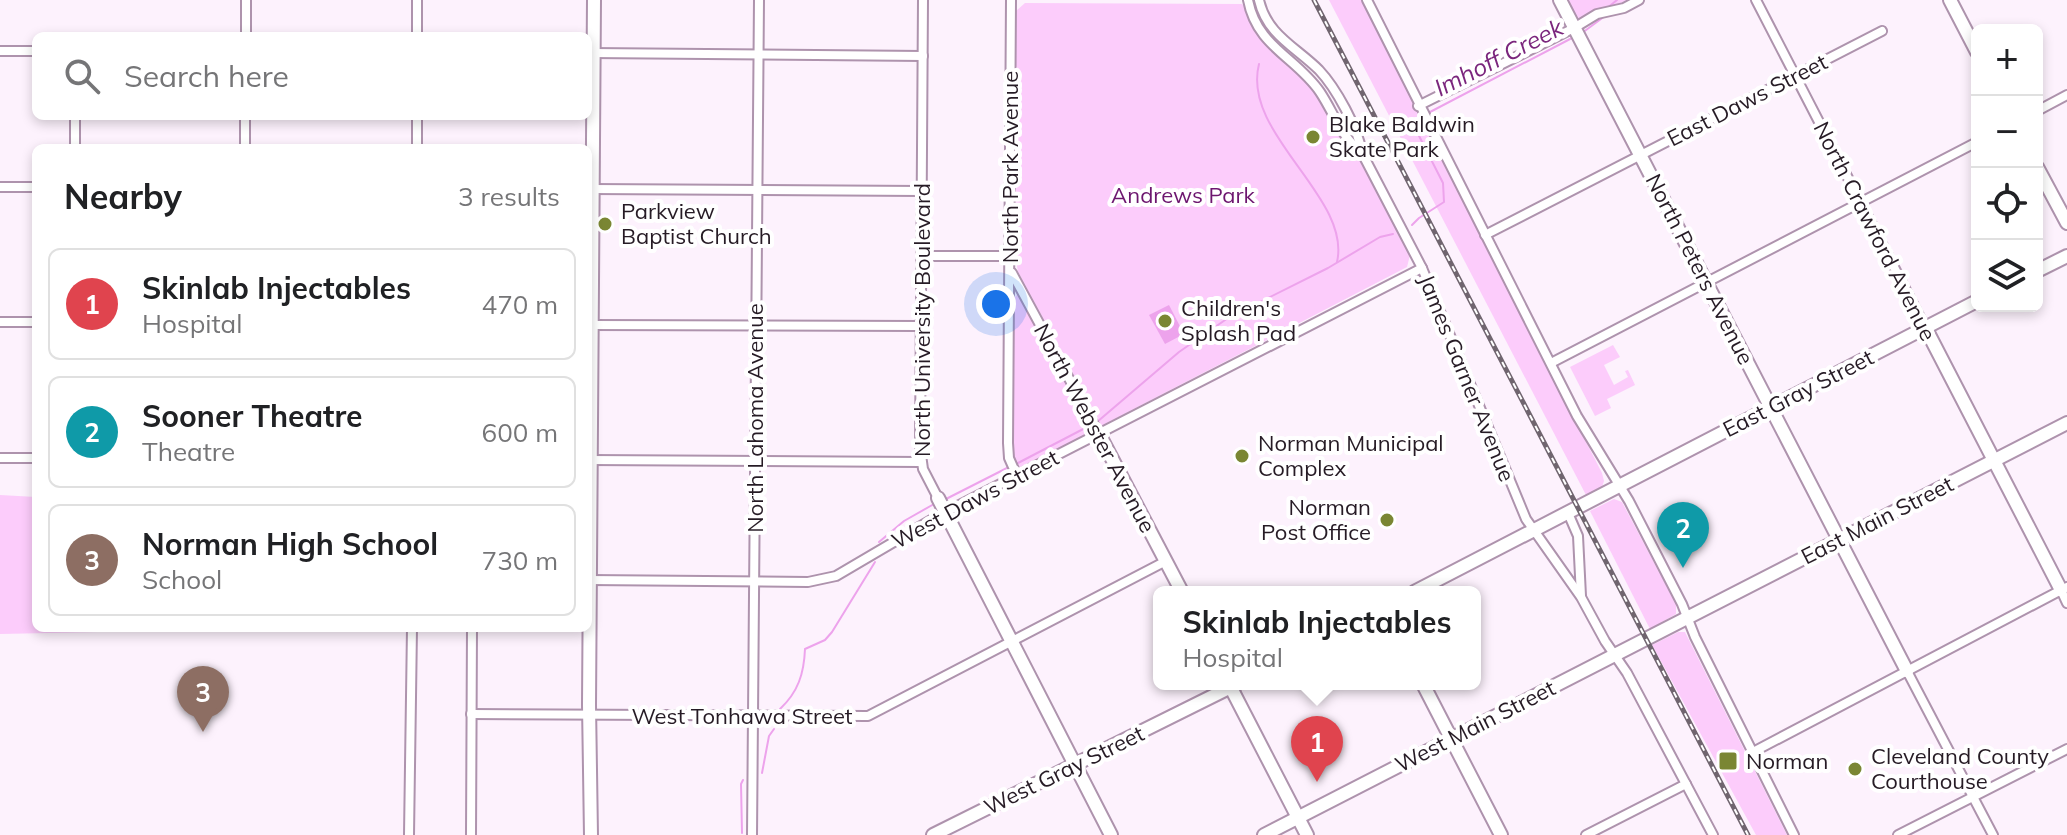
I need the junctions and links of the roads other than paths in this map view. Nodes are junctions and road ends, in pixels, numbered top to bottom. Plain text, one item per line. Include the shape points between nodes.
1 (246, 0) edge
2 (417, 0) edge
3 (594, 0) edge
4 (759, 0) edge
5 (923, 0) edge
6 (1011, 0) edge
7 (1248, 0) edge
8 (1259, 0) edge
9 (1367, 0) edge
10 (1560, 0) edge
11 (1639, 0) edge
12 (1756, 0) edge
13 (1950, 0) edge
14 (1882, 31) dead end
15 (246, 32) edge
16 (417, 32) edge
17 (592, 32) edge
18 (1577, 33) junction
19 (1971, 40) edge
20 (0, 51) edge
21 (32, 51) edge
22 (592, 53) edge
23 (758, 54) junction
24 (923, 56) junction
25 (1795, 76) junction
26 (2067, 95) edge
27 (1418, 106) junction
28 (2043, 108) edge
29 (75, 120) edge
30 (245, 120) edge
31 (417, 120) edge
32 (590, 120) edge
33 (75, 144) edge
34 (245, 144) edge
35 (417, 144) edge
36 (590, 144) edge
37 (1971, 145) edge
38 (1362, 153) junction
39 (1641, 155) junction
40 (2038, 168) edge
41 (0, 187) edge
42 (32, 187) edge
43 (592, 189) edge
44 (756, 190) junction
45 (921, 191) junction
46 (1860, 201) junction
47 (2067, 223) edge
48 (1485, 235) junction
49 (922, 256) junction
50 (2067, 256) edge
51 (1010, 260) junction
52 (1422, 268) junction
53 (2043, 268) edge
54 (1706, 282) junction
55 (1971, 304) edge
56 (0, 322) edge
57 (32, 322) edge
58 (592, 325) edge
59 (755, 326) junction
60 (921, 326) junction
61 (1925, 327) junction
62 (1551, 363) junction
63 (1772, 406) junction
64 (2067, 423) edge
65 (1099, 434) junction
66 (0, 458) edge
67 (32, 458) edge
68 (592, 460) edge
69 (756, 462) junction
70 (921, 462) junction
71 (1995, 462) junction
72 (1017, 476) junction
73 (1620, 487) junction
74 (942, 505) junction
75 (1568, 513) junction
76 (1533, 530) junction
77 (1839, 538) junction
78 (1166, 561) junction
79 (592, 580) edge
80 (754, 582) junction
81 (1179, 586) edge
82 (1426, 586) edge
83 (2064, 589) edge
84 (1581, 597) junction
85 (2067, 603) edge
86 (1687, 618) junction
87 (412, 632) edge
88 (472, 632) edge
89 (589, 632) edge
90 (1011, 640) junction
91 (1614, 655) junction
92 (1907, 671) junction
93 (1222, 690) edge
94 (1234, 690) edge
95 (1426, 690) edge
96 (471, 714) junction
97 (589, 715) junction
98 (754, 717) junction
99 (1452, 738) junction
100 (2067, 749) edge
101 (1753, 752) junction
102 (1075, 765) junction
103 (1686, 784) junction
104 (1972, 796) junction
105 (1298, 817) junction
106 (409, 835) edge
107 (471, 835) edge
108 (591, 835) edge
109 (752, 835) edge
110 (933, 835) edge
111 (1111, 835) edge
112 (1264, 835) edge
113 (1307, 835) edge
114 (1501, 835) edge
115 (1586, 835) edge
116 (1713, 835) edge
117 (1794, 835) edge
118 (1898, 835) edge
119 (1993, 835) edge

1 - 15 street
2 - 16 street
3 - 17 street
4 - 23 street, North Lahoma Avenue
5 - 24 street, North University Boulevard
6 - 51 street, North Park Avenue
7 - 38 street, James Garner Avenue via 1261,32 1311,80 1348,140
8 - 38 street, James Garner Avenue via 1274,31 1329,82
9 - 27 street
10 - 18 street, North Peters Avenue
11 - 18 street via 1597,14
12 - 25 street, North Crawford Avenue
13 - 19 street
14 - 25 street, East Daws Street
18 - 27 street
18 - 39 street, North Peters Avenue
20 - 21 street
22 - 23 street
23 - 24 street
23 - 44 street, North Lahoma Avenue
24 - 45 street, North University Boulevard
25 - 39 street, East Daws Street
25 - 46 street, North Crawford Avenue
26 - 28 street
27 - 48 street
29 - 33 street
30 - 34 street
31 - 35 street
32 - 36 street
37 - 46 street
38 - 52 street, James Garner Avenue
39 - 48 street, East Daws Street
39 - 54 street, North Peters Avenue
40 - 47 street
41 - 42 street
43 - 44 street
44 - 45 street
44 - 59 street, North Lahoma Avenue
45 - 49 street, North University Boulevard
46 - 54 street
46 - 61 street, North Crawford Avenue
48 - 62 street
49 - 51 street
49 - 60 street, North University Boulevard
50 - 53 street
51 - 65 street, North Webster Avenue via 1022,294
51 - 72 street, North Park Avenue via 1008,443
52 - 65 street, West Daws Street
52 - 76 street, James Garner Avenue
54 - 62 street
54 - 63 street, North Peters Avenue
55 - 61 street, East Gray Street
56 - 57 street
58 - 59 street
59 - 60 street
59 - 69 street, North Lahoma Avenue
60 - 70 street, North University Boulevard
61 - 63 street, East Gray Street
61 - 71 street, North Crawford Avenue
62 - 73 street
63 - 73 street, East Gray Street
63 - 77 street, North Peters Avenue
64 - 71 street, East Main Street
65 - 72 street, West Daws Street
65 - 78 street, North Webster Avenue
66 - 67 street
68 - 69 street
69 - 70 street
69 - 80 street, North Lahoma Avenue
70 - 74 street, North University Boulevard
71 - 77 street, East Main Street
71 - 83 street, North Crawford Avenue
72 - 74 street, West Daws Street
73 - 75 street
73 - 86 street
74 - 80 street, West Daws Street via 830,579
74 - 90 street, North University Boulevard
75 - 76 street
75 - 84 street, James Garner Avenue via 1578,536
76 - 82 street
76 - 84 street, James Garner Avenue
77 - 86 street, East Main Street
77 - 92 street, North Peters Avenue
78 - 81 street, North Webster Avenue
78 - 90 street, West Tonhawa Street
79 - 80 street, West Daws Street
80 - 98 street, North Lahoma Avenue
83 - 85 street
83 - 92 street
84 - 91 street, James Garner Avenue
86 - 91 street, West Main Street
86 - 101 street
87 - 106 street
88 - 96 street
89 - 97 street
90 - 98 street, West Tonhawa Street via 868,716
90 - 102 street, North University Boulevard
91 - 99 street, West Main Street
91 - 103 street, James Garner Avenue
92 - 101 street
92 - 104 street
93 - 102 street, West Gray Street
94 - 105 street
95 - 99 street
96 - 97 street, West Tonhawa Street
96 - 107 street
97 - 98 street, West Tonhawa Street
97 - 108 street
98 - 109 street, North Lahoma Avenue
99 - 105 street, West Main Street
99 - 114 street
100 - 104 street
101 - 117 street
102 - 110 street, West Gray Street
102 - 111 street, North University Boulevard
103 - 115 street
103 - 116 street, James Garner Avenue
104 - 118 street
104 - 119 street
105 - 112 street, West Main Street
105 - 113 street

